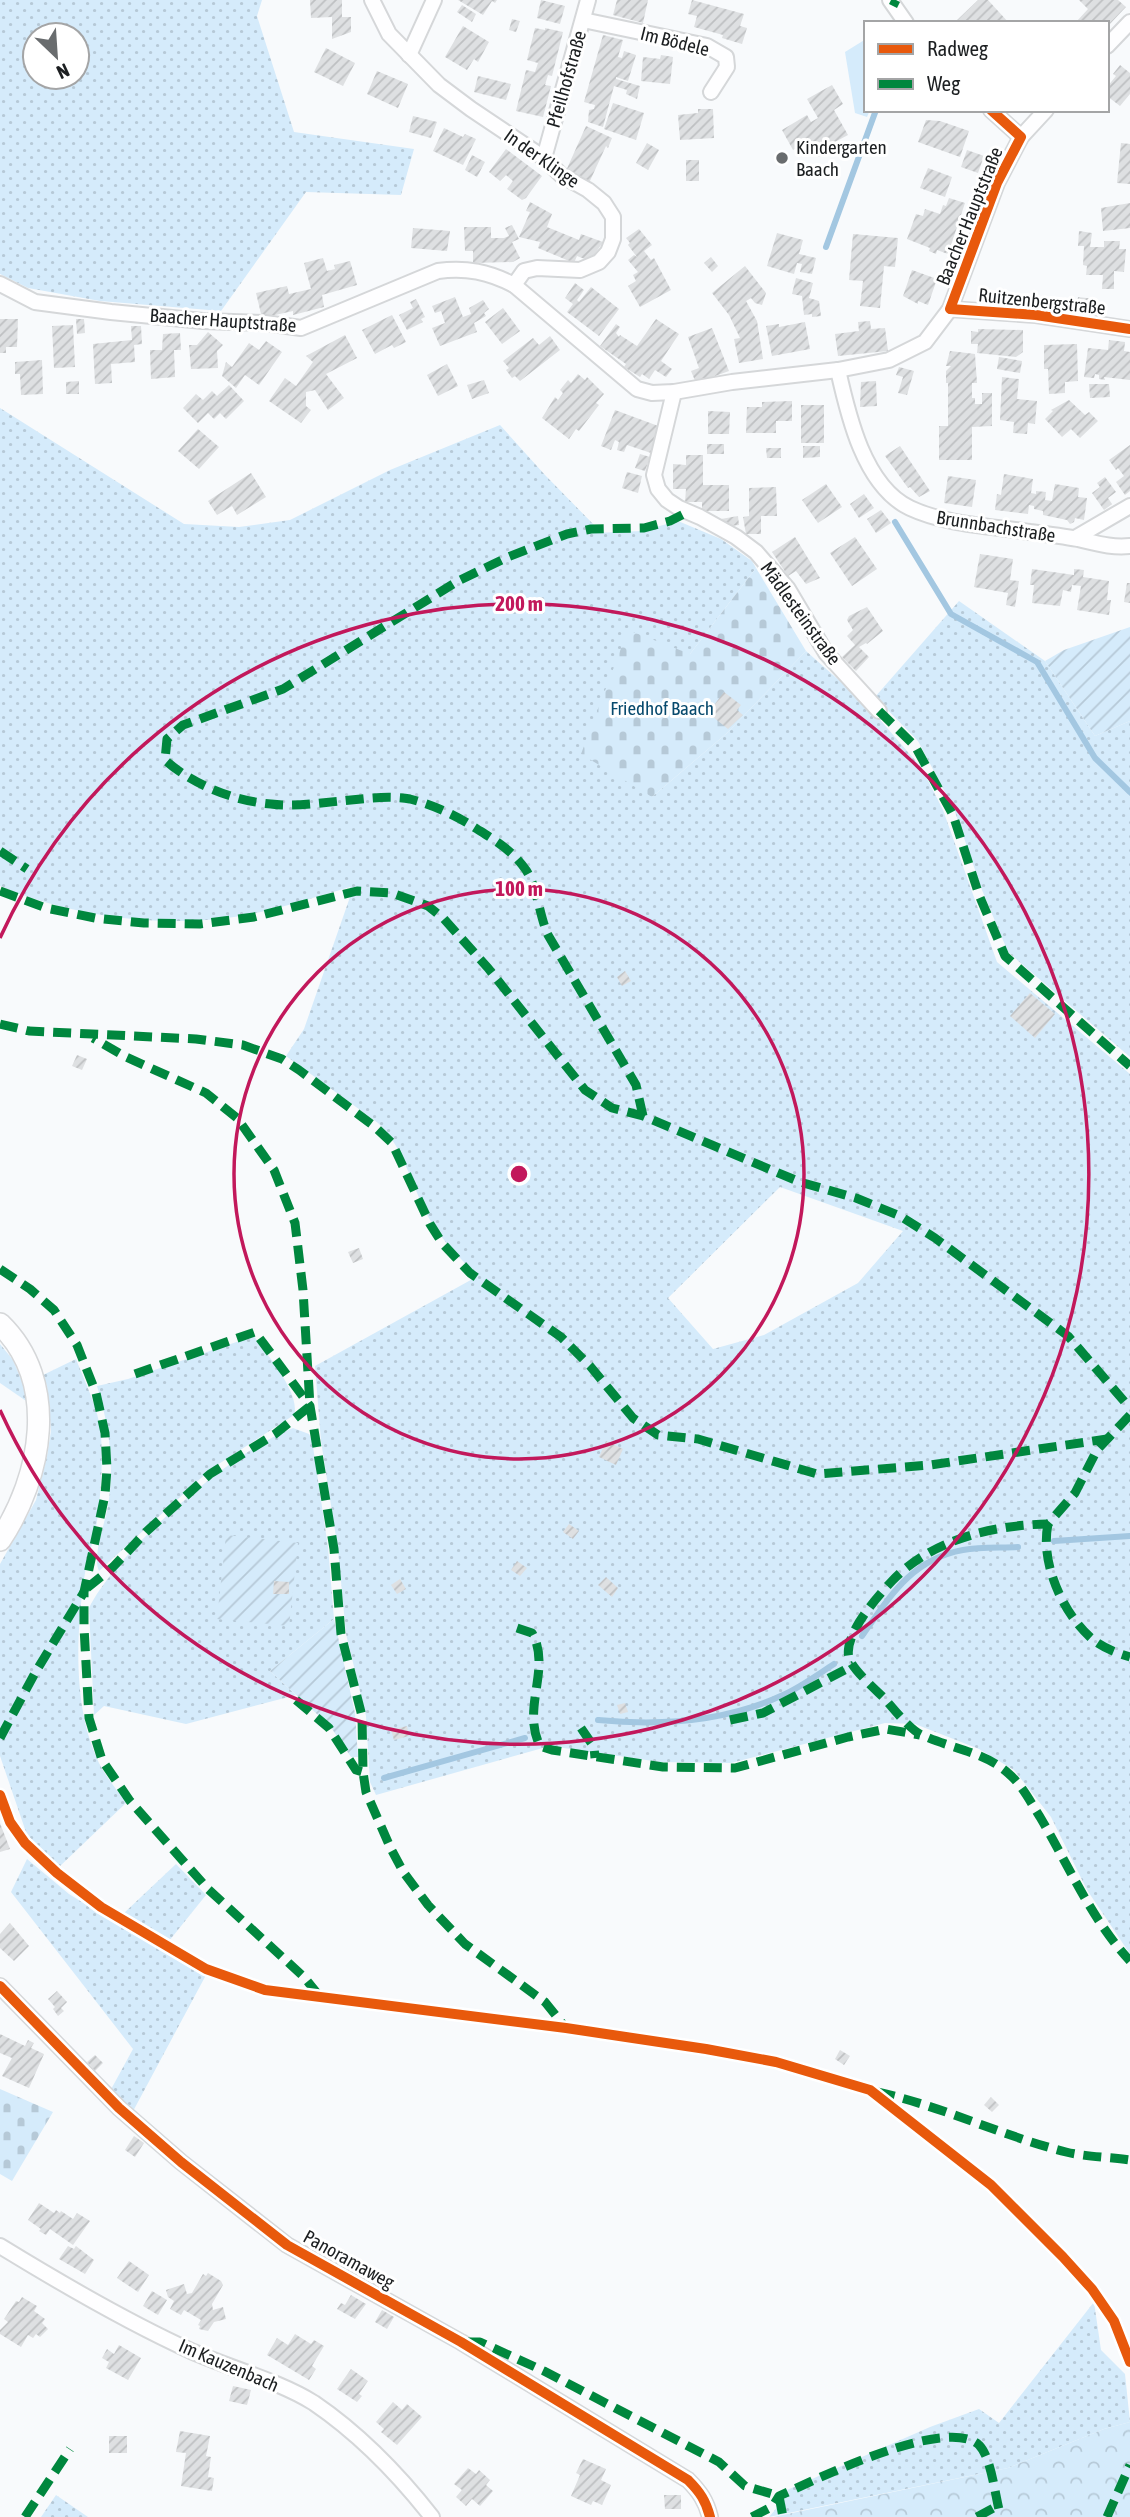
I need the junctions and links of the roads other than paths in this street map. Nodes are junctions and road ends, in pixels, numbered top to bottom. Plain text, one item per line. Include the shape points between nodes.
1 (372, 0) edge
2 (434, 0) edge
3 (588, 0) edge
4 (890, 0) edge
5 (583, 20) junction
6 (905, 21) edge
7 (1130, 22) edge
8 (1109, 44) edge
9 (409, 55) junction
10 (711, 92) dead end
11 (993, 112) edge
12 (1044, 112) edge
13 (1021, 136) junction
14 (544, 158) junction
15 (0, 284) edge
16 (514, 285) junction
17 (950, 309) junction
18 (1130, 329) edge
19 (838, 370) junction
20 (674, 392) junction
21 (1130, 506) edge
22 (1075, 538) junction
23 (1130, 547) edge
24 (879, 711) dead end
25 (0, 1324) edge
26 (0, 1540) edge
27 (0, 1986) edge
28 (0, 2246) edge
29 (432, 2517) edge
30 (710, 2517) edge

1 - 9 street, In der Klinge via 389,34
2 - 9 street
3 - 5 street, Pfeilhofstraße
4 - 6 street
5 - 10 street, Im Bödele via 707,46 726,57 727,67
5 - 14 street, Pfeilhofstraße
7 - 8 street
9 - 14 street, In der Klinge via 439,85
11 - 13 street
12 - 13 street, Baacher Hauptstraße
13 - 17 street, Baacher Hauptstraße
14 - 16 street, In der Klinge via 604,203 612,217 613,239 598,262 580,270 524,271
15 - 16 street, Baacher Hauptstraße via 35,302 301,328 438,271 457,268 491,273
16 - 20 street, Baacher Hauptstraße via 638,389
17 - 18 street, Ruitzenbergstraße via 1036,315
17 - 19 street, Baacher Hauptstraße via 925,342 889,360
19 - 20 street, Baacher Hauptstraße
19 - 22 street, Brunnbachstraße via 848,419 889,494 932,516
20 - 24 street, Mädlesteinstraße via 654,475 658,489 679,509 756,552 788,589 826,653
21 - 22 street, Brunnbachstraße
22 - 23 street, Brunnbachstraße via 1114,548
25 - 26 street via 26,1360 41,1415 24,1491
27 - 30 street, Panoramaweg via 119,2108 287,2245 461,2342 688,2480 706,2502
28 - 29 street, Im Kauzenbach via 191,2351 313,2403 389,2468

